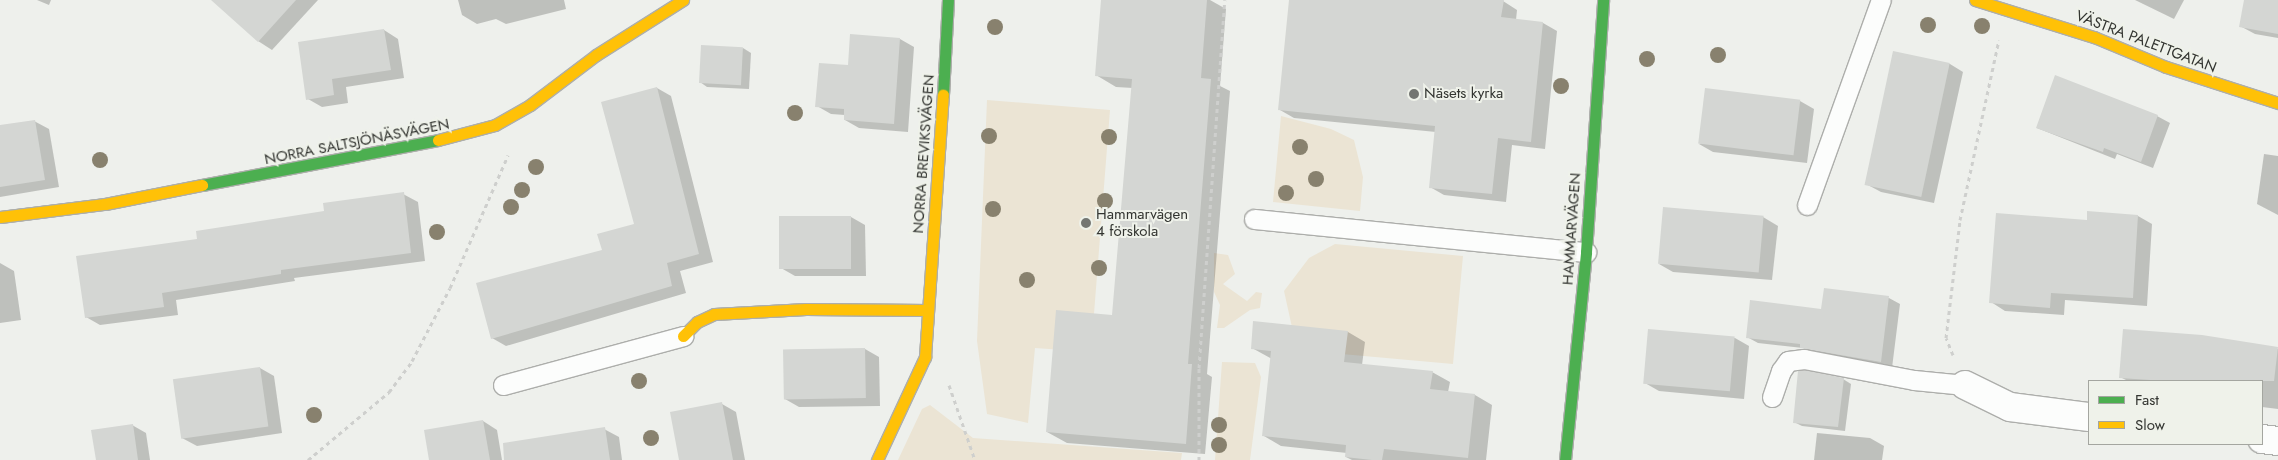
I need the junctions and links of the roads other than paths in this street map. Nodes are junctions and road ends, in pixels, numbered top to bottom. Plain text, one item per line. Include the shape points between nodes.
1 (683, 0) edge
2 (948, 0) edge
3 (1603, 0) edge
4 (1881, 0) edge
5 (1975, 0) edge
6 (2278, 103) edge
7 (1807, 205) dead end
8 (0, 217) edge
9 (1254, 219) dead end
10 (1586, 252) junction
11 (927, 310) junction
12 (683, 336) joint
13 (502, 385) dead end
14 (1965, 385) joint
15 (1772, 397) dead end
16 (2088, 417) edge
17 (2263, 439) edge
18 (2278, 441) edge
19 (876, 460) edge
20 (1566, 460) edge

1 - 8 street, NORRA SALTSJÖNÄSVÄGEN via 604,49 563,84 530,105 495,125 466,136 105,204
2 - 11 street, NORRA BREVIKSVÄGEN via 938,202
3 - 10 street, HAMMARVÄGEN
4 - 7 lane
5 - 6 street, VÄSTRA PALETTGATAN via 2094,37 2242,94
9 - 10 lane
10 - 20 street, HAMMARVÄGEN
11 - 12 street via 806,309 714,314 696,322
11 - 19 street, NORRA BREVIKSVÄGEN via 925,357
12 - 13 lane
14 - 15 lane via 1914,380 1804,359 1788,361
14 - 16 street via 2010,407
17 - 18 street

